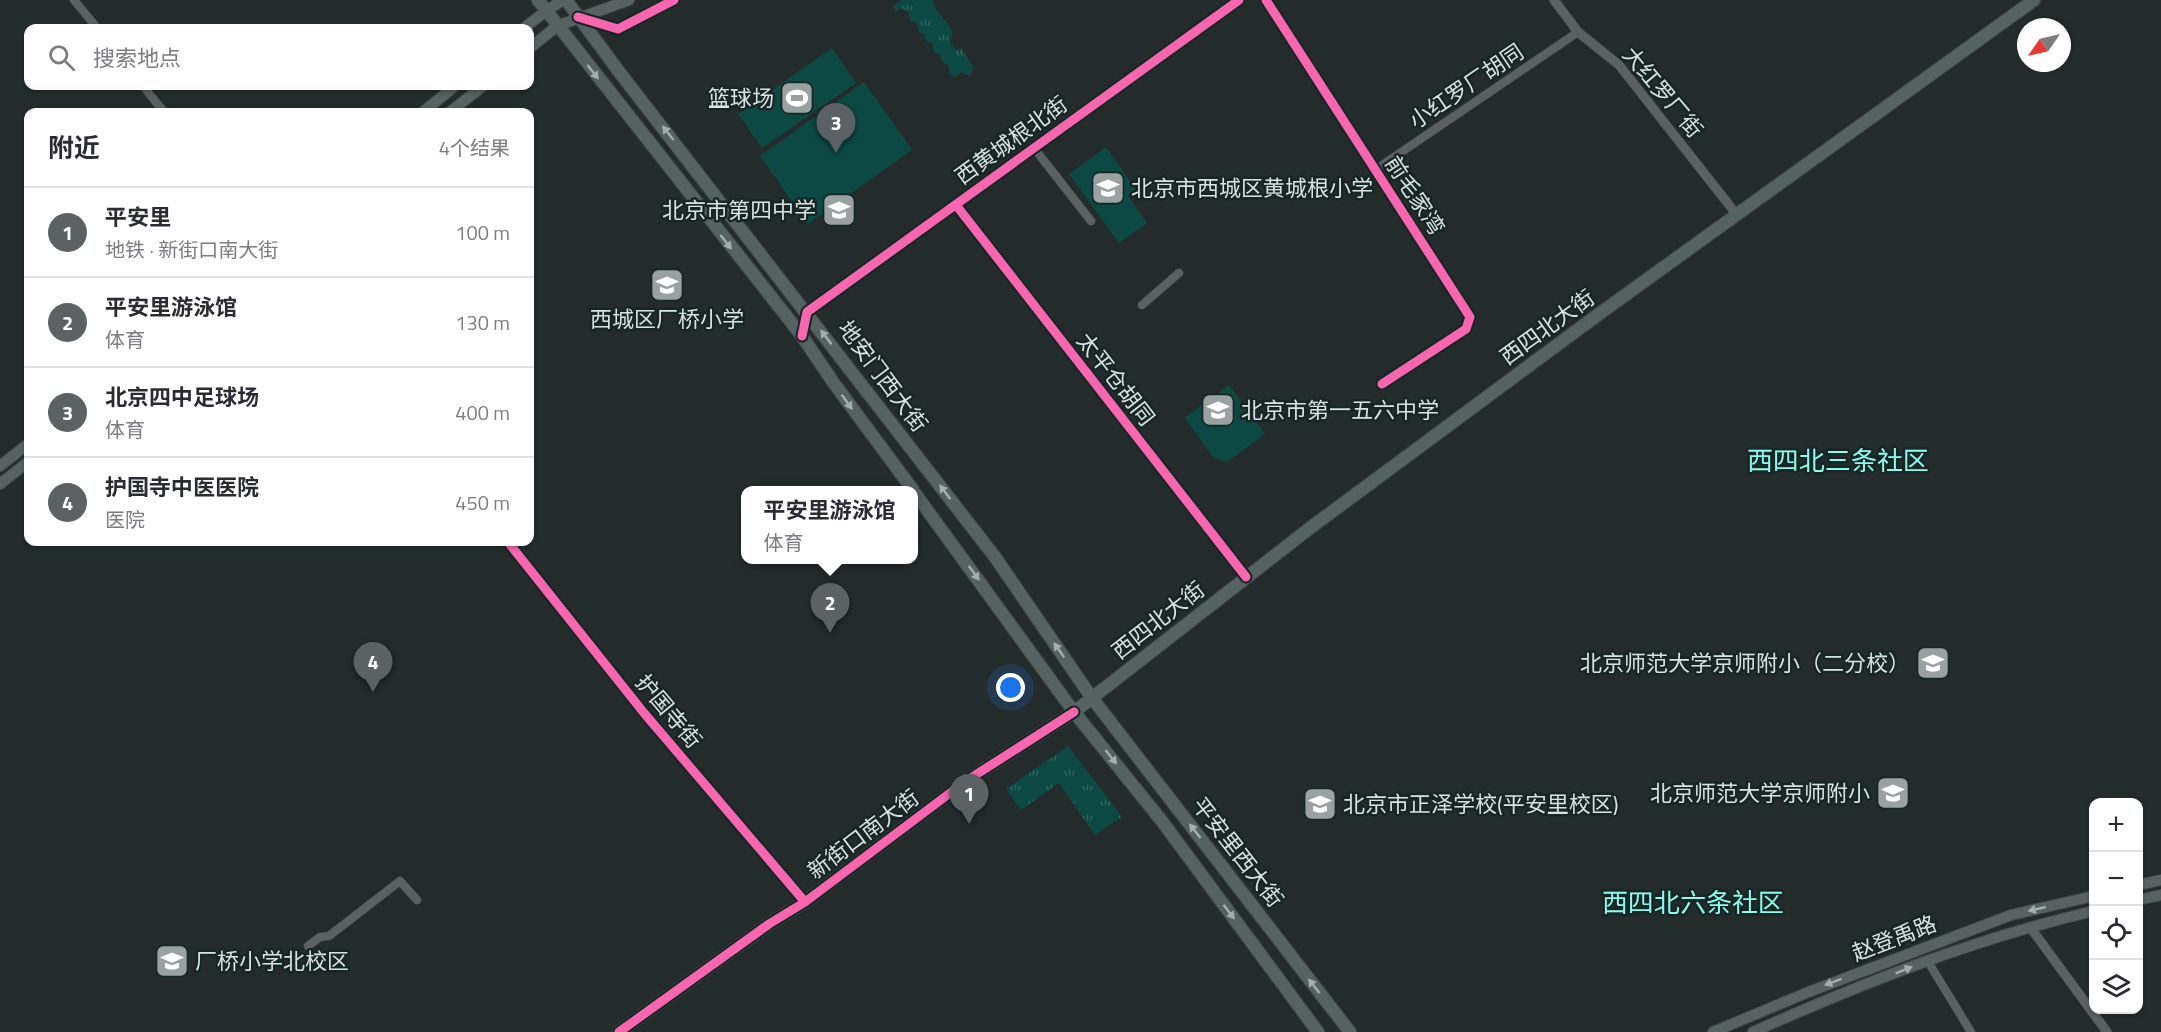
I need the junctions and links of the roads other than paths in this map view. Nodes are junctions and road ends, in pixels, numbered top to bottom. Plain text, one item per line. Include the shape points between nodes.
1 (74, 0) edge
2 (538, 0) edge
3 (565, 0) edge
4 (629, 0) edge
5 (674, 0) edge
6 (1239, 0) edge
7 (1266, 0) edge
8 (1554, 0) edge
9 (2034, 0) edge
10 (546, 11) junction
11 (578, 17) junction
12 (94, 24) edge
13 (529, 24) edge
14 (557, 26) junction
15 (1578, 32) junction
16 (534, 45) edge
17 (146, 90) edge
18 (450, 90) edge
19 (478, 90) edge
20 (161, 108) edge
21 (428, 108) edge
22 (455, 108) edge
23 (1034, 148) junction
24 (1375, 170) junction
25 (956, 205) junction
26 (1737, 215) junction
27 (1091, 221) dead end
28 (1179, 273) dead end
29 (1142, 305) dead end
30 (807, 312) junction
31 (802, 336) junction
32 (1382, 384) dead end
33 (24, 447) edge
34 (24, 465) edge
35 (0, 466) edge
36 (0, 484) edge
37 (909, 486) edge
38 (918, 498) edge
39 (511, 546) edge
40 (1246, 577) junction
41 (1092, 698) junction
42 (1074, 712) junction
43 (2161, 880) edge
44 (2143, 884) edge
45 (2161, 895) edge
46 (2089, 897) edge
47 (2143, 899) edge
48 (417, 900) dead end
49 (805, 902) junction
50 (2089, 911) edge
51 (2030, 927) junction
52 (308, 946) dead end
53 (1927, 960) junction
54 (619, 1032) edge
55 (1318, 1032) edge
56 (1350, 1032) edge
57 (1713, 1032) edge
58 (1753, 1032) edge
59 (1971, 1032) edge
60 (2107, 1032) edge

1 - 12 street
2 - 10 main road, 地安门西大街
3 - 10 main road
3 - 11 main road, 地安门西大街
4 - 11 main road
5 - 11 street via 618,29
6 - 23 street, 西黄城根北街
7 - 24 street, 前毛家湾
8 - 15 street, 大红罗厂街
9 - 26 main road, 西四北大街
10 - 13 main road
10 - 14 main road, 地安门西大街
11 - 14 main road
30 -> 11 main road, 地安门西大街
14 - 16 main road
14 -> 31 main road, 地安门西大街
15 - 24 street, 小红罗厂胡同
15 - 26 street, 大红罗厂街 via 1619,65
17 - 20 street
18 - 21 main road
19 - 22 main road
23 - 25 street, 西黄城根北街
23 - 27 street
24 - 32 street, 前毛家湾 via 1470,317 1466,329
25 - 30 street, 西黄城根北街
25 - 40 street, 太平仓胡同
26 - 40 main road, 西四北大街
28 - 29 street
30 - 31 street
41 -> 30 main road, 地安门西大街 via 995,557
31 -> 37 main road, 地安门西大街
33 - 35 main road
34 - 36 main road
38 -> 42 main road, 地安门西大街
39 - 49 street, 护国寺街
40 - 41 main road, 西四北大街
41 - 42 main road, 西四北大街
56 -> 41 main road, 平安里西大街
42 - 49 main road, 新街口南大街 via 966,781
42 -> 55 main road, 平安里西大街 via 1161,820
43 - 44 main road
45 - 47 main road
46 -> 57 main road, 赵登禹路 via 2011,915 1827,984
48 - 52 street via 400,880 329,936
49 - 54 main road, 新街口南大街
50 - 51 main road, 赵登禹路
51 - 53 main road, 赵登禹路
51 - 60 street
58 -> 53 main road, 赵登禹路
53 - 59 street

